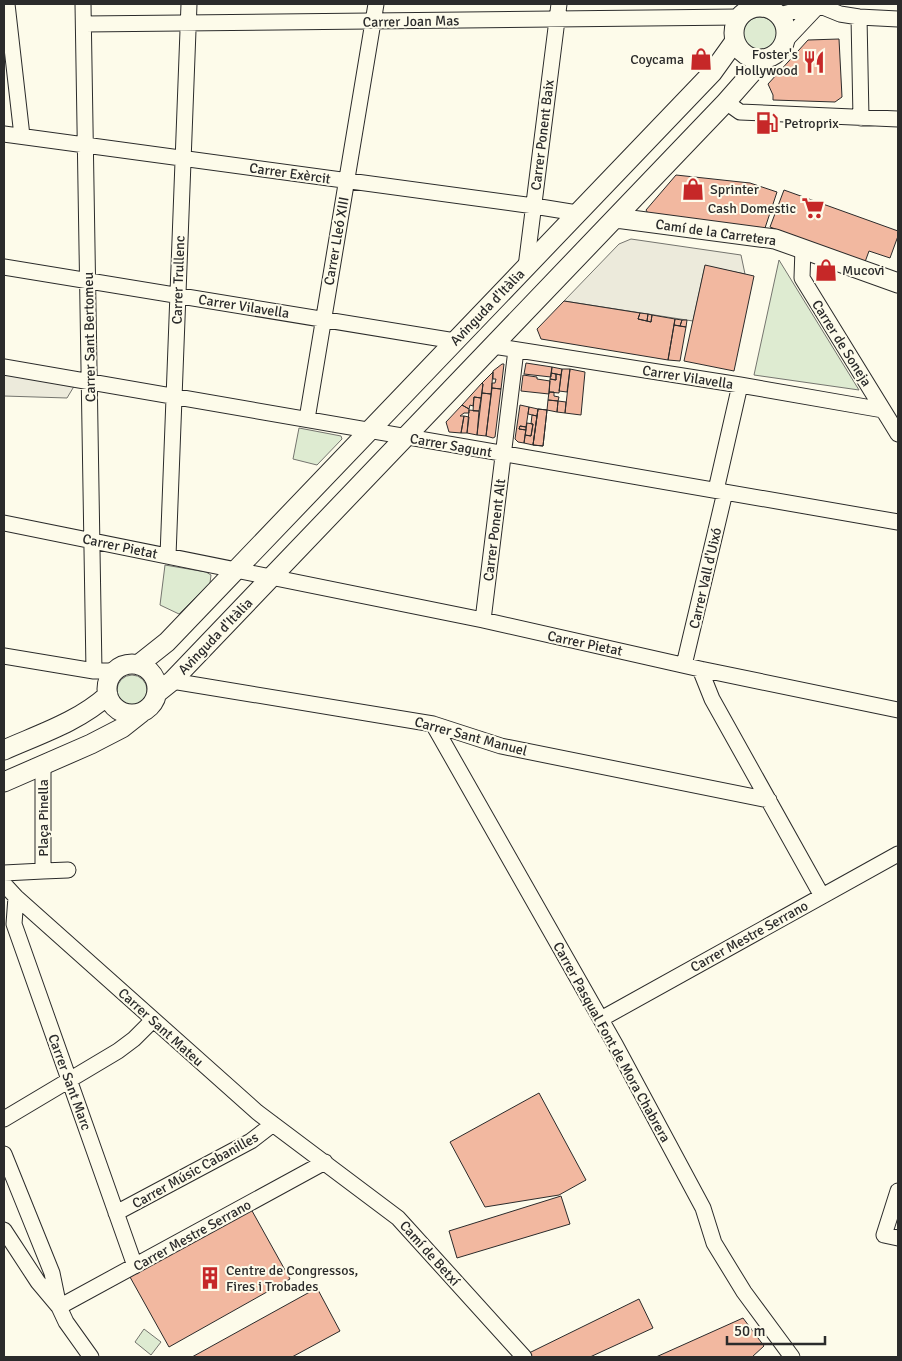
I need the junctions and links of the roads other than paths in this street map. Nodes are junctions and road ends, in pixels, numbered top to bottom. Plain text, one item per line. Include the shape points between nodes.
1 (7, 4) edge
2 (83, 4) edge
3 (189, 4) edge
4 (376, 4) edge
5 (819, 5) edge
6 (775, 10) edge
7 (558, 11) edge
8 (619, 11) edge
9 (744, 11) edge
10 (859, 17) junction
11 (898, 19) edge
12 (373, 21) junction
13 (188, 23) junction
14 (84, 24) junction
15 (786, 40) junction
16 (735, 42) junction
17 (763, 60) junction
18 (726, 102) junction
19 (861, 118) junction
20 (898, 119) edge
21 (4, 134) edge
22 (22, 136) junction
23 (86, 145) junction
24 (183, 158) junction
25 (346, 180) junction
26 (534, 206) junction
27 (577, 213) junction
28 (616, 218) junction
29 (803, 248) junction
30 (4, 266) edge
31 (526, 267) junction
32 (88, 280) junction
33 (898, 283) edge
34 (178, 295) junction
35 (323, 318) junction
36 (455, 341) junction
37 (493, 346) junction
38 (516, 350) junction
39 (4, 367) edge
40 (90, 382) junction
41 (740, 385) junction
42 (174, 396) junction
43 (883, 410) junction
44 (307, 419) junction
45 (369, 430) junction
46 (898, 434) edge
47 (406, 437) junction
48 (503, 454) junction
49 (720, 491) junction
50 (4, 522) edge
51 (898, 522) edge
52 (92, 541) junction
53 (168, 556) junction
54 (236, 570) junction
55 (271, 578) junction
56 (483, 620) junction
57 (4, 656) edge
58 (138, 665) junction
59 (684, 665) junction
60 (700, 669) junction
61 (94, 671) junction
62 (116, 671) junction
63 (172, 681) junction
64 (157, 693) junction
65 (108, 696) junction
66 (898, 710) edge
67 (141, 713) junction
68 (433, 724) junction
69 (4, 750) edge
70 (43, 765) junction
71 (4, 782) edge
72 (769, 800) junction
73 (898, 854) edge
74 (68, 870) dead end
75 (43, 871) junction
76 (4, 873) edge
77 (4, 884) edge
78 (822, 896) junction
79 (16, 897) junction
80 (9, 927) edge
81 (601, 1019) junction
82 (153, 1020) junction
83 (69, 1080) junction
84 (4, 1119) edge
85 (273, 1124) junction
86 (4, 1154) edge
87 (325, 1162) junction
88 (898, 1191) edge
89 (116, 1213) junction
90 (4, 1230) edge
91 (898, 1238) edge
92 (135, 1266) junction
93 (59, 1307) junction
94 (784, 1354) edge
95 (91, 1357) edge
96 (524, 1357) edge

1 - 22 street
2 - 14 street, Carrer Sant Bertomeu
3 - 13 street, Carrer Trullenc
4 - 12 street, Carrer Lleó XIII
5 - 6 street
5 - 10 street via 840,14
5 - 15 street
6 - 9 main road via 759,7
6 - 15 main road via 784,23
7 - 8 street, Carrer Joan Mas
7 - 12 street, Carrer Joan Mas
7 - 26 street, Carrer Ponent Baix
8 - 9 street, Carrer Joan Mas
9 - 16 main road via 735,25
10 - 11 street
10 - 19 street
12 - 13 street, Carrer Joan Mas
12 - 25 street, Carrer Lleó XIII
13 - 14 street, Carrer Joan Mas
13 - 24 street, Carrer Trullenc
14 - 23 street, Carrer Sant Bertomeu
15 - 17 main road via 778,54
16 - 17 main road via 746,56
16 - 27 main road, Avinguda d'Itàlia via 712,72
17 - 18 main road, Avinguda d'Itàlia
18 - 19 street via 740,112
18 - 28 main road, Avinguda d'Itàlia
19 - 20 street
21 - 22 street, Carrer Exèrcit
22 - 23 street, Carrer Exèrcit
23 - 24 street, Carrer Exèrcit
23 - 32 street, Carrer Sant Bertomeu
24 - 25 street, Carrer Exèrcit
24 - 34 street, Carrer Trullenc
25 - 26 street, Carrer Exèrcit
25 - 35 street, Carrer Lleó XIII
26 - 27 street, Carrer Exèrcit
26 - 31 street, Carrer Ponent Baix
27 - 31 main road, Avinguda d'Itàlia
28 - 29 main road, Camí de la Carretera via 775,239
28 - 37 main road, Avinguda d'Itàlia
29 - 33 main road, Camí de la Carretera
29 - 43 street, Carrer de Soneja via 802,278
30 - 32 street, Carrer Vilavella
31 - 36 main road, Avinguda d'Itàlia
32 - 34 street, Carrer Vilavella
32 - 40 street, Carrer Sant Bertomeu
34 - 35 street, Carrer Vilavella
34 - 42 street, Carrer Trullenc
35 - 36 street, Carrer Vilavella
35 - 44 street, Carrer Lleó XIII
36 - 45 main road, Avinguda d'Itàlia
37 - 38 street, Carrer Vilavella
37 - 47 main road, Avinguda d'Itàlia
38 - 41 street, Carrer Vilavella
38 - 48 street, Carrer Ponent Alt
39 - 40 street, Carrer Sagunt
40 - 42 street, Carrer Sagunt
40 - 52 street, Carrer Sant Bertomeu
41 - 43 street, Carrer Vilavella
41 - 49 street, Carrer Vall d'Uixó
42 - 44 street, Carrer Sagunt
42 - 53 street, Carrer Trullenc
43 - 46 street, Carrer de Soneja
44 - 45 street, Carrer Sagunt
45 - 47 street, Carrer Sagunt
45 - 54 main road, Avinguda d'Itàlia
47 - 48 street, Carrer Sagunt
47 - 55 main road, Avinguda d'Itàlia
48 - 49 street, Carrer Sagunt
48 - 56 street, Carrer Ponent Alt
49 - 51 street, Carrer Sagunt
49 - 59 street, Carrer Vall d'Uixó
50 - 52 street, Carrer Pietat
52 - 53 street, Carrer Pietat
52 - 61 street, Carrer Sant Bertomeu
53 - 54 street, Carrer Pietat
54 - 55 street
54 - 58 main road, Avinguda d'Itàlia via 167,642
55 - 56 street, Carrer Pietat
55 - 63 main road, Avinguda d'Itàlia
56 - 59 street, Carrer Pietat
57 - 61 street
58 - 62 main road via 122,666
58 - 64 main road via 151,673
59 - 60 street, Carrer Pietat
60 - 66 street, Carrer Pietat
60 - 72 street via 712,699
61 - 62 street
62 - 65 main road via 108,682
63 - 64 main road, Avinguda d'Itàlia
63 - 68 street, Carrer Sant Manuel
64 - 67 main road via 151,705
65 - 67 main road via 111,703 124,713
65 - 69 main road via 79,717
67 - 70 main road via 122,728
68 - 72 street, Carrer Sant Manuel via 501,746
68 - 81 street, Carrer Pasqual Font de Mora Chabrera
70 - 71 main road
70 - 75 street, Plaça Pinella
72 - 78 street
73 - 78 street, Carrer Mestre Serrano
74 - 75 street, Plaça Pinella
75 - 76 street, Plaça Pinella
77 - 79 street, Carrer Sant Mateu
78 - 81 street, Carrer Mestre Serrano
79 - 80 street, Carrer Sant Marc
79 - 82 street, Carrer Sant Mateu
80 - 83 street, Carrer Sant Marc
81 - 94 street, Carrer Pasqual Font de Mora Chabrera via 703,1208 714,1242
82 - 83 street via 134,1039
82 - 85 street, Carrer Sant Mateu
83 - 84 street
83 - 89 street, Carrer Sant Marc
85 - 87 street, Carrer Sant Mateu
85 - 89 street, Carrer Músic Cabanilles via 251,1142
86 - 93 street via 52,1274
87 - 92 street, Carrer Mestre Serrano
87 - 96 street, Camí de Betxí via 398,1218
88 - 91 street via 884,1235
89 - 92 street, Carrer Sant Marc
90 - 93 street via 38,1282
92 - 93 street, Carrer Mestre Serrano
93 - 95 street

